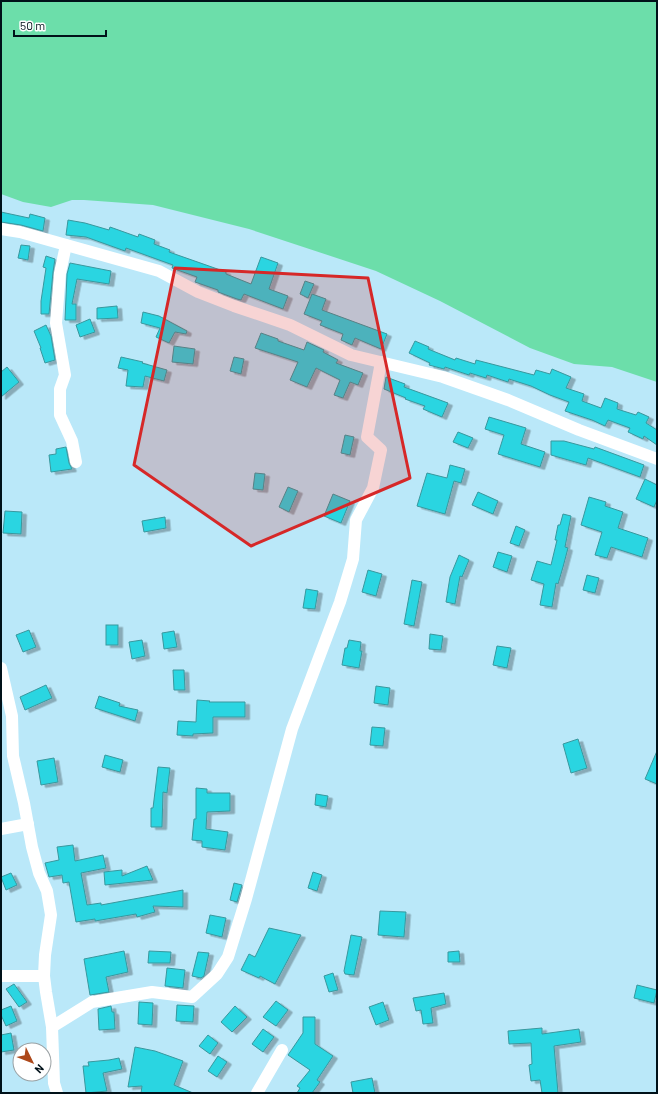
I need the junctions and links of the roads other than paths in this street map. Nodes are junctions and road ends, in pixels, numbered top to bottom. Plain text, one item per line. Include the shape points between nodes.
1 (1, 229) edge
2 (66, 245) junction
3 (381, 362) junction
4 (657, 459) edge
5 (76, 462) dead end
6 (1, 668) edge
7 (28, 824) junction
8 (1, 830) edge
9 (1, 976) edge
10 (44, 976) junction
11 (52, 1027) junction
12 (282, 1050) dead end
13 (57, 1093) edge
14 (257, 1093) edge

1 - 2 street
2 - 3 street via 159,271 198,292 290,325 351,355
2 - 5 street via 60,273 56,323 65,374 60,389 60,415 72,441
3 - 4 street via 443,377
3 - 11 street via 367,437 381,450 373,488 356,520 353,559 340,602 292,729 228,957 217,974 192,996 152,992 92,1002
6 - 7 street via 12,716 13,756
7 - 8 street
7 - 10 street via 35,859 47,891 51,915 47,931
9 - 10 street
10 - 11 street
11 - 13 street via 54,1084
12 - 14 street

